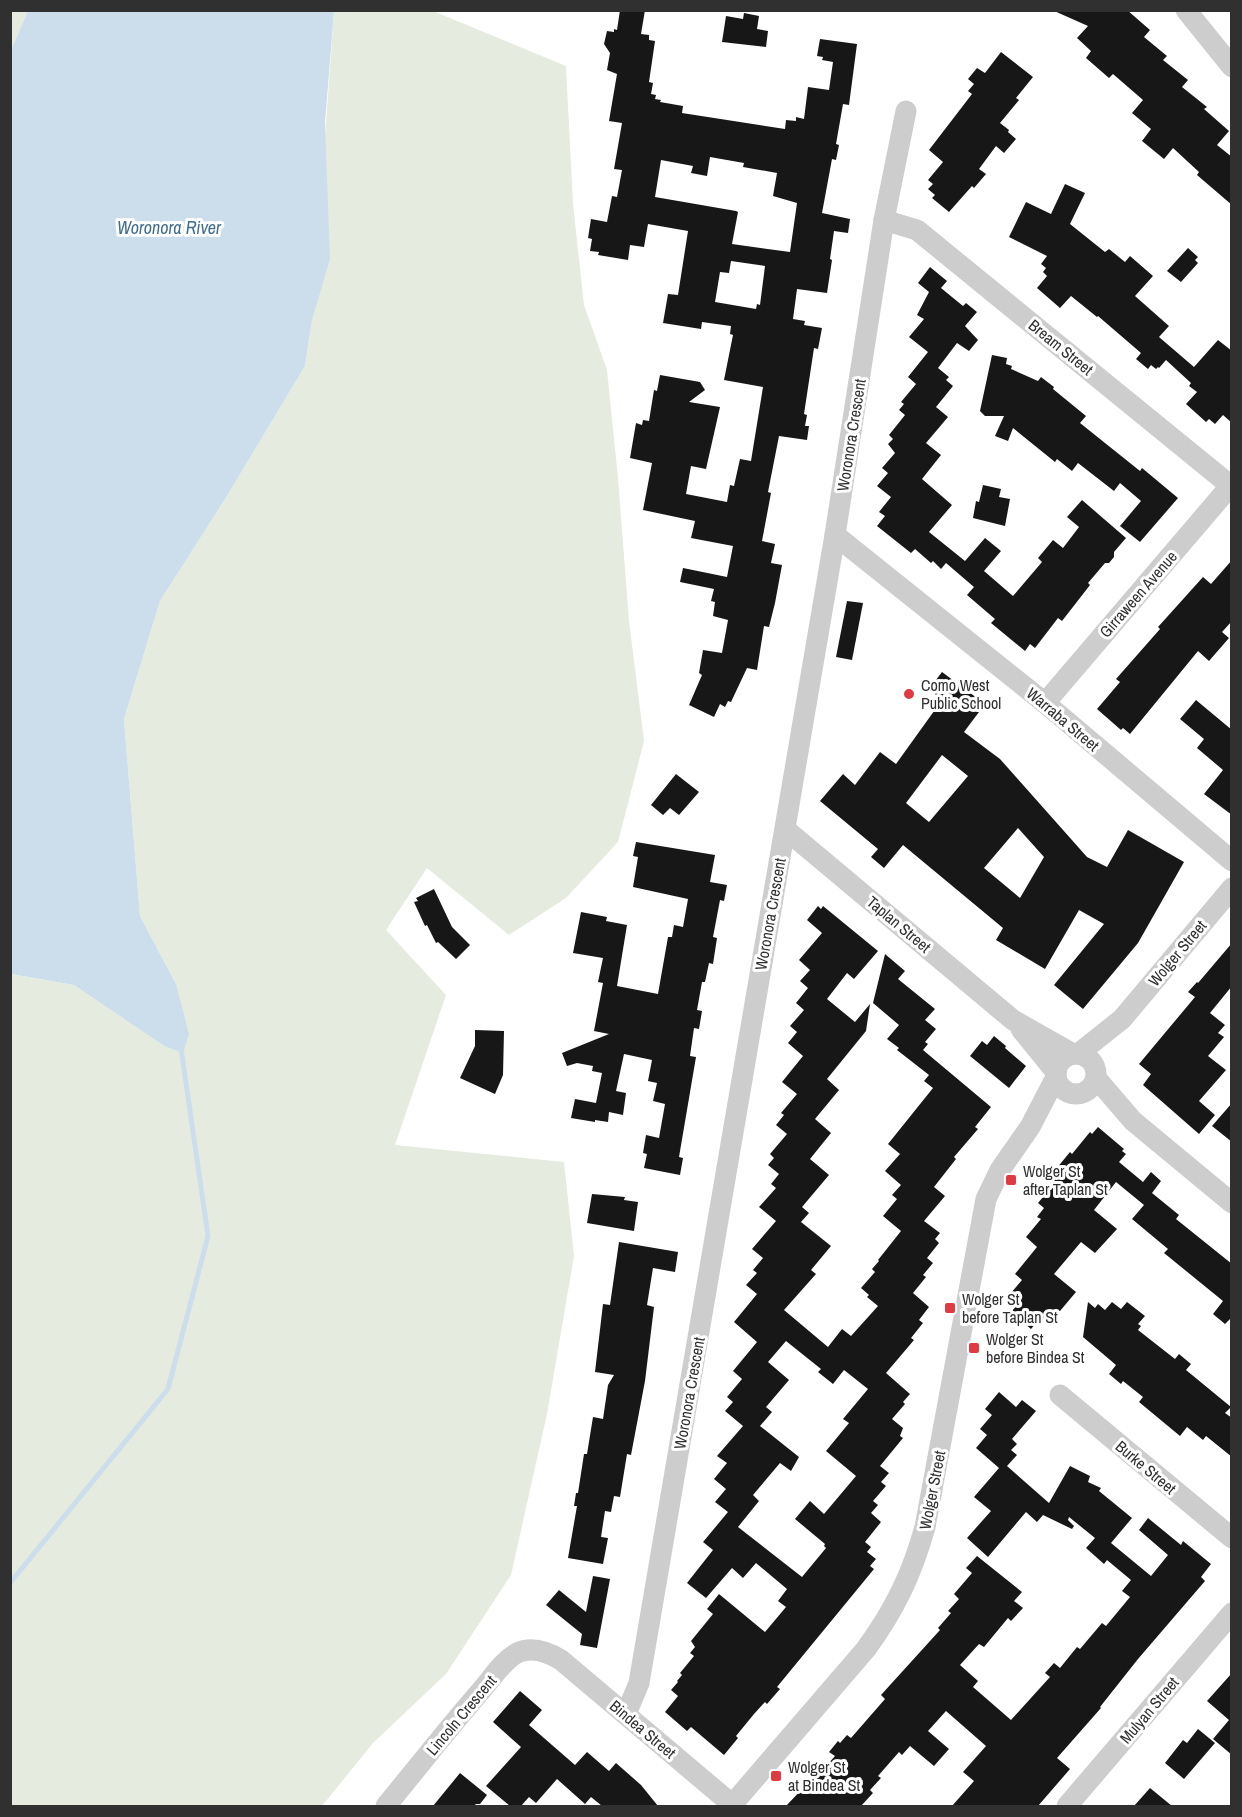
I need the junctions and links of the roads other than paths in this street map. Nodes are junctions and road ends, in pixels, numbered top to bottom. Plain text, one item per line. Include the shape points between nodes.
1 (1186, 10) edge
2 (1232, 67) edge
3 (906, 111) dead end
4 (884, 220) junction
5 (1231, 485) edge
6 (835, 535) junction
7 (1045, 703) junction
8 (785, 829) junction
9 (1232, 861) edge
10 (1232, 888) edge
11 (1122, 1018) junction
12 (1013, 1020) junction
13 (1076, 1054) junction
14 (1056, 1074) junction
15 (1087, 1085) junction
16 (1030, 1127) junction
17 (1232, 1203) edge
18 (1060, 1395) dead end
19 (1232, 1538) edge
20 (1232, 1613) edge
21 (550, 1654) joint
22 (626, 1714) junction
23 (386, 1806) edge
24 (733, 1806) edge
25 (1067, 1806) edge

1 - 2 street
3 - 4 street, Woronora Crescent
4 - 5 street, Bream Street via 918,230
4 - 6 street, Woronora Crescent
5 - 7 street, Girraween Avenue
6 - 7 street, Warraba Street
6 - 8 street, Woronora Crescent
7 - 9 street, Warraba Street
8 - 12 street, Taplan Street
8 - 22 street, Woronora Crescent via 639,1683
10 - 11 street, Wolger Street
11 - 13 street, Wolger Street
11 - 15 street, Wolger Street
12 - 13 street, Taplan Street
12 - 14 street, Taplan Street
13 - 14 street via 1059,1062
13 - 15 street via 1093,1062
14 - 15 street via 1059,1086
14 - 16 street, Wolger Street
15 - 16 street, Wolger Street
15 - 17 street
16 - 24 street, Wolger Street via 1000,1170 986,1199 925,1527 905,1587 866,1648
18 - 19 street, Burke Street
20 - 25 street, Mulyan Street
21 - 22 street, Bindea Street
21 - 23 street, Lincoln Crescent via 531,1650 509,1659
22 - 24 street, Bindea Street

